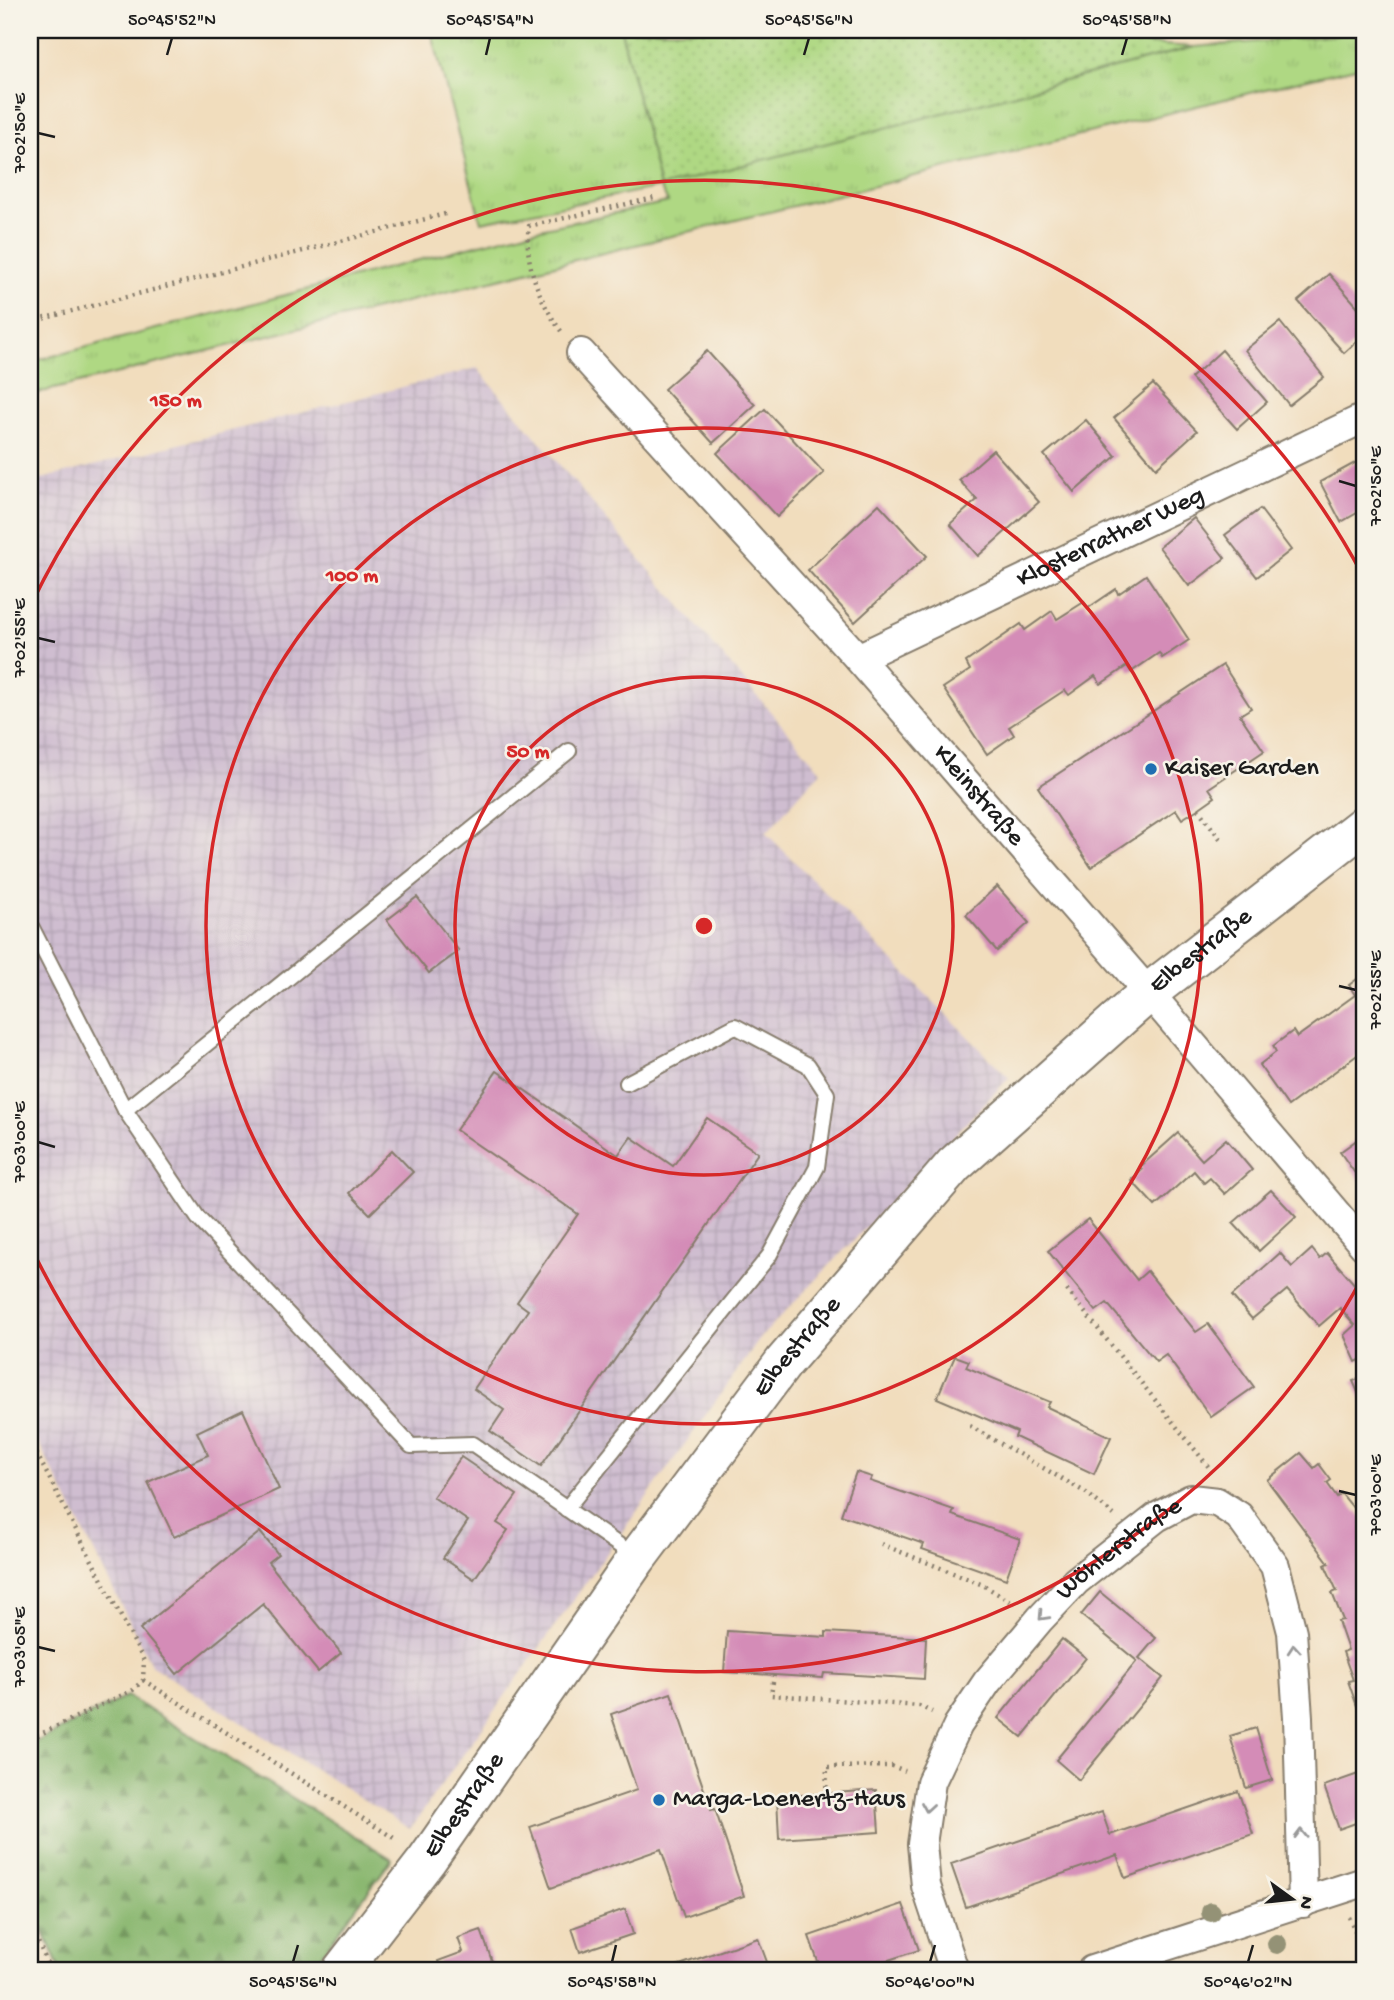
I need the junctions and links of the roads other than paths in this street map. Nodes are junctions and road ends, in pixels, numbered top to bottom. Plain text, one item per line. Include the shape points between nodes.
1 (581, 353) road end
2 (1364, 418) edge
3 (858, 658) junction
4 (569, 751) dead end
5 (1364, 825) edge
6 (30, 923) edge
7 (1148, 993) junction
8 (627, 1083) dead end
9 (125, 1110) junction
10 (1364, 1246) edge
11 (566, 1509) junction
12 (637, 1558) junction
13 (1364, 1882) edge
14 (1303, 1903) junction
15 (342, 1970) edge
16 (954, 1970) edge
17 (1092, 1970) edge

1 - 3 street, Kleinstraße
2 - 3 street, Klosterrather Weg
3 - 7 street, Kleinstraße
4 - 9 lane
5 - 7 main road, Elbestraße
6 - 9 lane
7 - 10 street, Kleinstraße
7 - 12 main road, Elbestraße via 954,1166 784,1362
8 - 11 lane via 735,1027 808,1065 827,1094 817,1167 769,1256
9 - 11 lane via 198,1218 411,1446 473,1444
11 - 12 lane
12 - 15 main road, Elbestraße via 428,1860
13 - 14 street
14 -> 16 street, Wöhlerstraße via 1292,1632 1275,1566 1239,1516 1217,1502 1191,1499 1157,1517 1076,1581 987,1682 958,1725 932,1782 922,1844 926,1886
14 - 17 street

